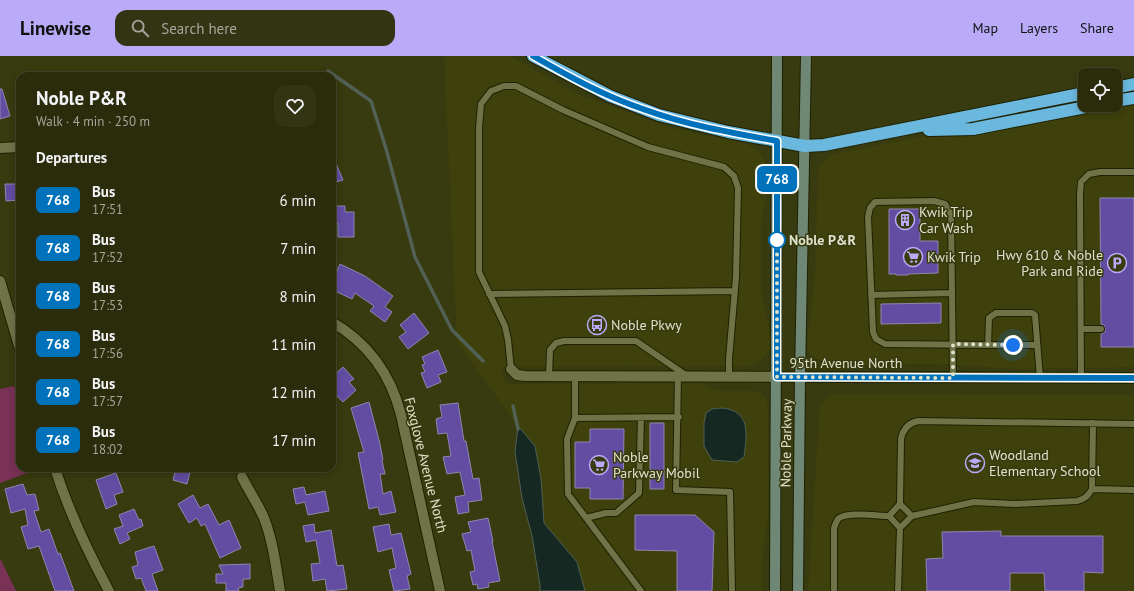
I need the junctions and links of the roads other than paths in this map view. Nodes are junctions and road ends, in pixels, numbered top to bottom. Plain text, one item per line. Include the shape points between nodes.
1 (533, 56) edge
2 (778, 56) edge
3 (806, 56) edge
4 (1134, 84) edge
5 (1122, 87) edge
6 (1078, 95) edge
7 (1134, 98) edge
8 (1122, 100) edge
9 (1078, 109) edge
10 (908, 128) junction
11 (777, 141) junction
12 (805, 146) junction
13 (16, 147) edge
14 (0, 148) edge
15 (1134, 172) edge
16 (0, 281) edge
17 (735, 291) junction
18 (952, 293) junction
19 (489, 294) junction
20 (871, 295) junction
21 (16, 324) edge
22 (336, 325) edge
23 (1081, 328) junction
24 (1101, 329) dead end
25 (953, 344) junction
26 (988, 344) junction
27 (1037, 345) junction
28 (511, 369) joint
29 (549, 376) junction
30 (575, 376) junction
31 (683, 376) junction
32 (730, 377) junction
33 (777, 377) junction
34 (800, 378) junction
35 (953, 378) junction
36 (1040, 378) junction
37 (1134, 378) edge
38 (1081, 379) junction
39 (575, 418) junction
40 (641, 418) junction
41 (679, 418) junction
42 (1093, 423) junction
43 (1134, 424) edge
44 (56, 472) edge
45 (242, 477) dead end
46 (1092, 489) junction
47 (1134, 490) edge
48 (900, 504) junction
49 (889, 516) junction
50 (912, 516) junction
51 (586, 518) junction
52 (900, 528) junction
53 (109, 591) edge
54 (280, 591) edge
55 (440, 591) edge
56 (642, 591) edge
57 (732, 591) edge
58 (775, 591) edge
59 (798, 591) edge
60 (834, 591) edge
61 (898, 591) edge

1 - 11 highway via 593,88 643,109 694,124
2 - 11 main road, Noble Parkway
3 - 12 main road, Noble Parkway
4 - 5 highway
6 - 10 highway
7 - 8 highway
9 - 10 highway via 973,129
10 - 12 highway
11 - 12 highway
11 - 33 main road, Noble Parkway
12 - 34 main road, Noble Parkway
13 - 14 street
15 - 23 lane via 1089,174 1081,182
16 - 21 street
17 - 19 lane
17 - 19 lane via 738,188 734,176 724,167 648,147 563,110 516,86 504,86 491,91 481,104 479,128 479,272
17 - 32 lane via 729,359
18 - 20 lane
18 - 20 lane via 951,214 945,204 934,201 875,202 868,217
18 - 25 lane
19 - 28 lane via 505,326
20 - 25 lane via 873,332 876,339 885,344
22 - 55 street, Foxglove Avenue North via 364,346 380,366 392,389 401,415
23 - 24 lane
23 - 38 lane
25 - 26 lane
25 - 35 lane
26 - 27 lane
26 - 27 lane via 989,318 996,314 1032,313 1035,315
27 - 36 lane
28 - 29 street, 95th Avenue North via 517,375
29 - 30 street, 95th Avenue North
29 - 31 lane via 550,350 556,343 636,341
30 - 31 street, 95th Avenue North
30 - 39 lane
31 - 32 street, 95th Avenue North
31 - 41 lane
32 - 33 street, 95th Avenue North
33 - 34 street, 95th Avenue North
33 - 58 main road, Noble Parkway
34 - 35 street, 95th Avenue North
34 - 59 main road, Noble Parkway
35 - 36 street, 95th Avenue North
36 - 38 street, 95th Avenue North
37 - 38 street, 95th Avenue North
39 - 40 lane
39 - 51 lane via 567,439 568,494
40 - 41 lane
40 - 51 lane via 639,493 616,513
41 - 57 lane via 676,490 730,492
42 - 43 lane
42 - 46 lane
42 - 48 lane via 918,421 904,429 901,438
44 - 53 street via 72,514
45 - 54 street via 268,529
46 - 47 lane
46 - 50 lane via 1086,497 1077,501 1030,504 974,502
48 - 49 lane
48 - 50 lane
49 - 52 lane
49 - 60 lane via 850,515 837,520 834,528
50 - 52 lane
51 - 56 lane
52 - 61 lane

